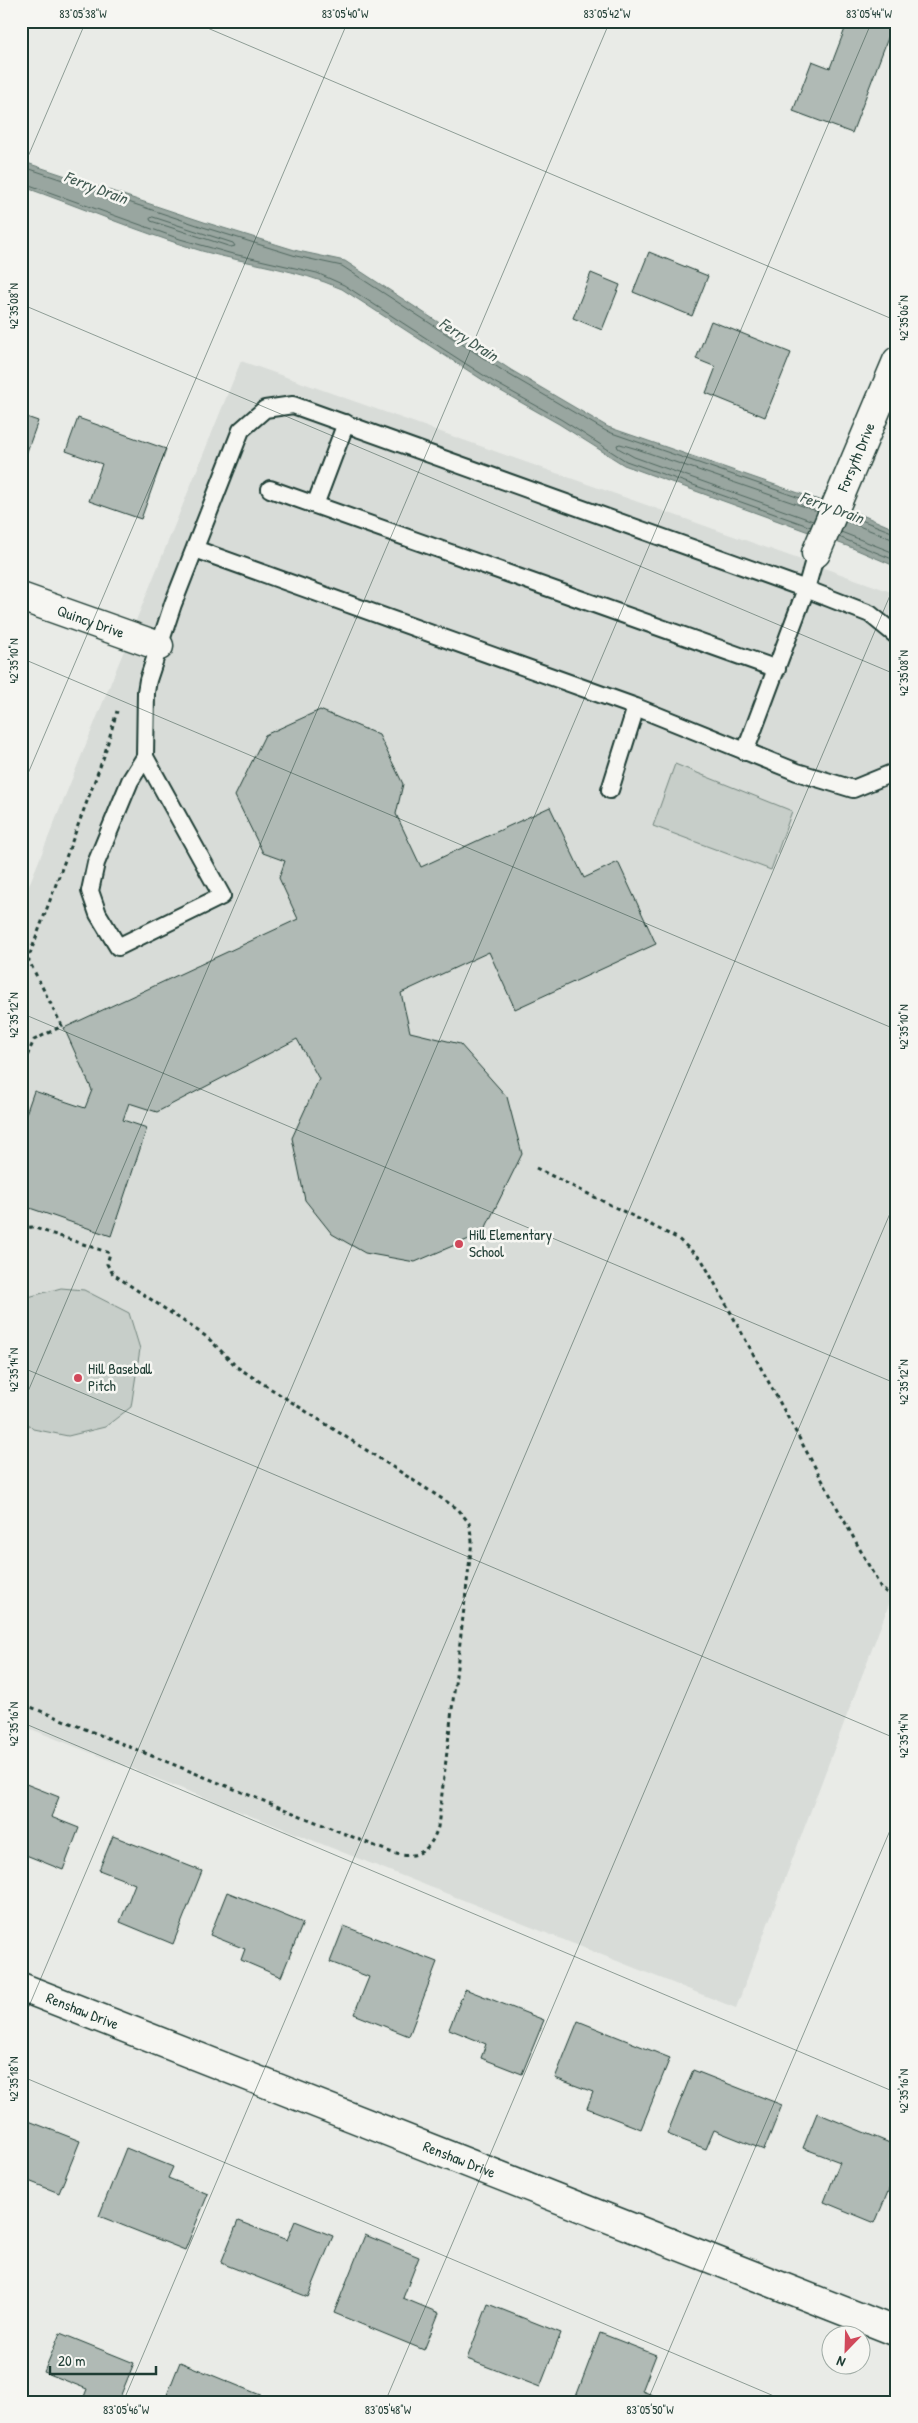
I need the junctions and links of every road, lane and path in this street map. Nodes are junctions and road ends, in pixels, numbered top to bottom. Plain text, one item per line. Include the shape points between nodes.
1 (897, 361) edge
2 (346, 423) junction
3 (270, 490) dead end
4 (315, 505) junction
5 (818, 548) joint
6 (195, 549) junction
7 (806, 589) junction
8 (21, 597) edge
9 (897, 636) edge
10 (159, 646) junction
11 (777, 669) junction
12 (636, 707) junction
13 (745, 752) junction
14 (145, 756) junction
15 (897, 771) edge
16 (610, 790) dead end
17 (536, 1168) dead end
18 (21, 1228) edge
19 (897, 1596) edge
20 (21, 1703) edge
21 (21, 1987) edge
22 (897, 2332) edge

1 - 5 street, Forsyth Drive
2 - 4 lane
2 - 6 lane via 293,404 265,409 241,430
2 - 7 lane
3 - 4 lane
4 - 11 lane
5 - 7 lane
6 - 10 lane
6 - 12 lane
7 - 9 lane via 870,614
7 - 11 lane
8 - 10 street, Quincy Drive
10 - 14 lane via 146,692
11 - 13 lane
12 - 13 lane
12 - 16 lane
13 - 15 lane via 853,789
14 - 14 lane via 110,826 90,891 98,914 118,947 222,896
17 - 19 path via 677,1238 702,1260 881,1588 891,1596
18 - 20 path via 32,1228 110,1253 107,1264 113,1274 207,1337 237,1367 458,1509 469,1523 472,1541 438,1827 433,1842 419,1853 404,1857 390,1852
21 - 22 street, Renshaw Drive

